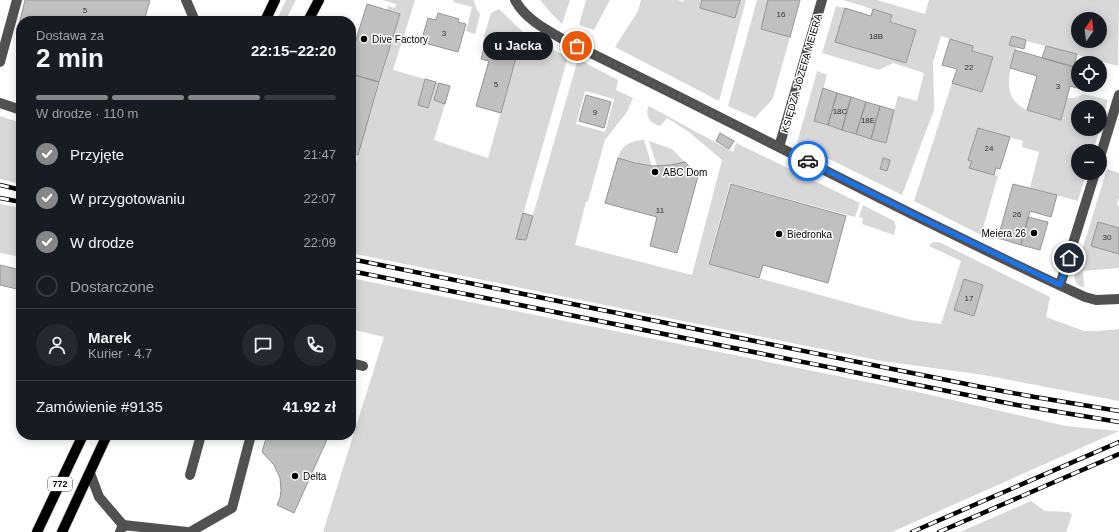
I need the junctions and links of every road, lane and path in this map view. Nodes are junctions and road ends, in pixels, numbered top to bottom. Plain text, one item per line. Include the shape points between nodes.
1 (17, 0) edge
2 (186, 0) edge
3 (275, 0) edge
4 (319, 0) edge
5 (515, 0) edge
6 (822, 0) edge
7 (193, 16) edge
8 (267, 16) edge
9 (311, 16) edge
10 (0, 62) edge
11 (1119, 95) edge
12 (0, 103) edge
13 (16, 108) edge
14 (1104, 144) edge
15 (780, 147) junction
16 (1093, 180) edge
17 (1060, 285) junction
18 (1119, 298) edge
19 (356, 364) edge
20 (363, 366) dead end
21 (81, 440) edge
22 (106, 440) edge
23 (200, 440) edge
24 (250, 440) edge
25 (90, 473) junction
26 (190, 475) dead end
27 (121, 529) edge
28 (37, 532) edge
29 (62, 532) edge
30 (188, 532) edge

1 - 10 street
2 - 7 street
3 - 8 main road
4 - 9 main road
5 - 15 street, KSIĘDZA JÓZEFA MEIERA via 528,17 550,32
6 - 15 street, KSIĘDZA JÓZEFA MEIERA
11 - 14 street
12 - 13 street
15 - 17 street, KSIĘDZA JÓZEFA MEIERA
16 - 17 street
17 - 18 street, KSIĘDZA JÓZEFA MEIERA via 1096,300
19 - 20 street
21 - 28 main road, 772
22 - 25 main road, 772
23 - 26 street
24 - 30 street via 232,508
25 - 27 street via 100,497
25 - 29 main road, 772
27 - 30 street

